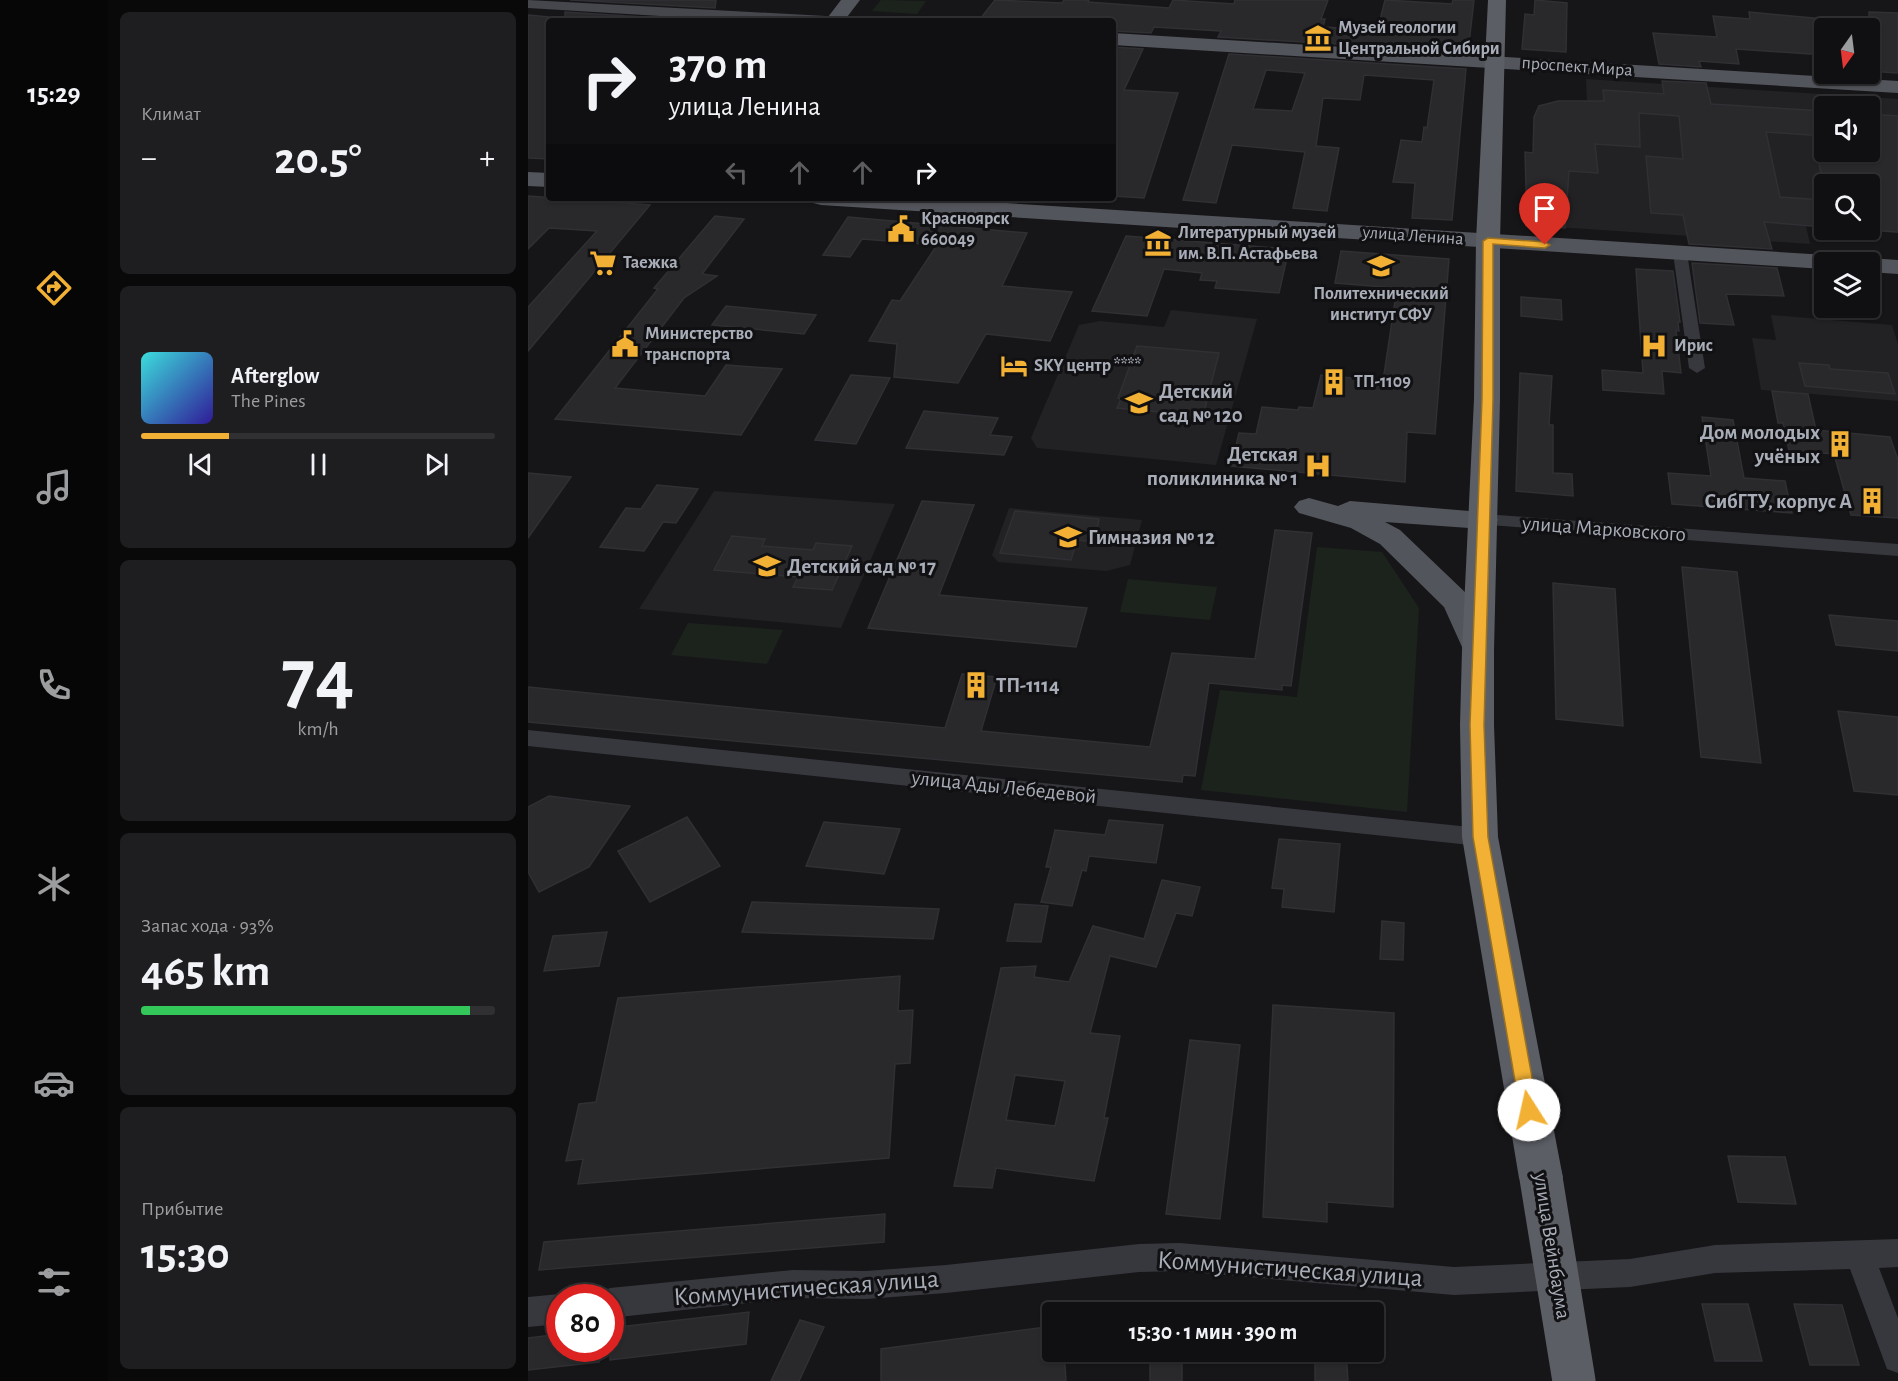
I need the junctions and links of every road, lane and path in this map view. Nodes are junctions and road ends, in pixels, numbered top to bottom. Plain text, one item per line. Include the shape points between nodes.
1 (851, 0) edge
2 (1497, 0) edge
3 (528, 3) edge
4 (776, 18) edge
5 (836, 18) edge
6 (1116, 39) edge
7 (1496, 62) junction
8 (1898, 87) edge
9 (528, 179) edge
10 (546, 180) edge
11 (868, 201) edge
12 (1488, 241) junction
13 (1680, 253) junction
14 (1814, 261) edge
15 (1880, 266) edge
16 (1898, 267) edge
17 (1697, 368) dead end
18 (1483, 520) junction
19 (1898, 550) edge
20 (1478, 650) junction
21 (528, 738) edge
22 (1480, 837) junction
23 (1898, 1253) edge
24 (1859, 1254) junction
25 (624, 1302) edge
26 (546, 1310) edge
27 (528, 1312) edge
28 (1898, 1358) edge
29 (1574, 1381) edge

1 - 5 main road
2 - 7 highway, улица Вейнбаума
3 - 4 main road
6 - 7 main road, проспект Мира
7 - 8 main road, проспект Мира
7 - 12 highway, улица Вейнбаума
9 - 10 main road
11 - 12 main road, улица Ленина
12 - 13 main road, улица Ленина
12 - 18 highway, улица Вейнбаума
13 - 14 main road, улица Ленина
13 - 17 street
15 - 16 main road
18 - 19 street, улица Марковского
18 - 20 highway, улица Вейнбаума
18 - 20 main road, улица Марковского via 1309,507 1361,521 1390,537 1457,602
20 - 22 highway, улица Вейнбаума
21 - 22 street, улица Ады Лебедевой
22 - 29 highway, улица Вейнбаума, bridge
23 - 24 street, Коммунистическая улица
24 - 25 street, Коммунистическая улица via 1715,1259 1630,1273 1454,1281 1180,1257 1139,1258 946,1279 866,1285 793,1284
24 - 28 street
26 - 27 street

